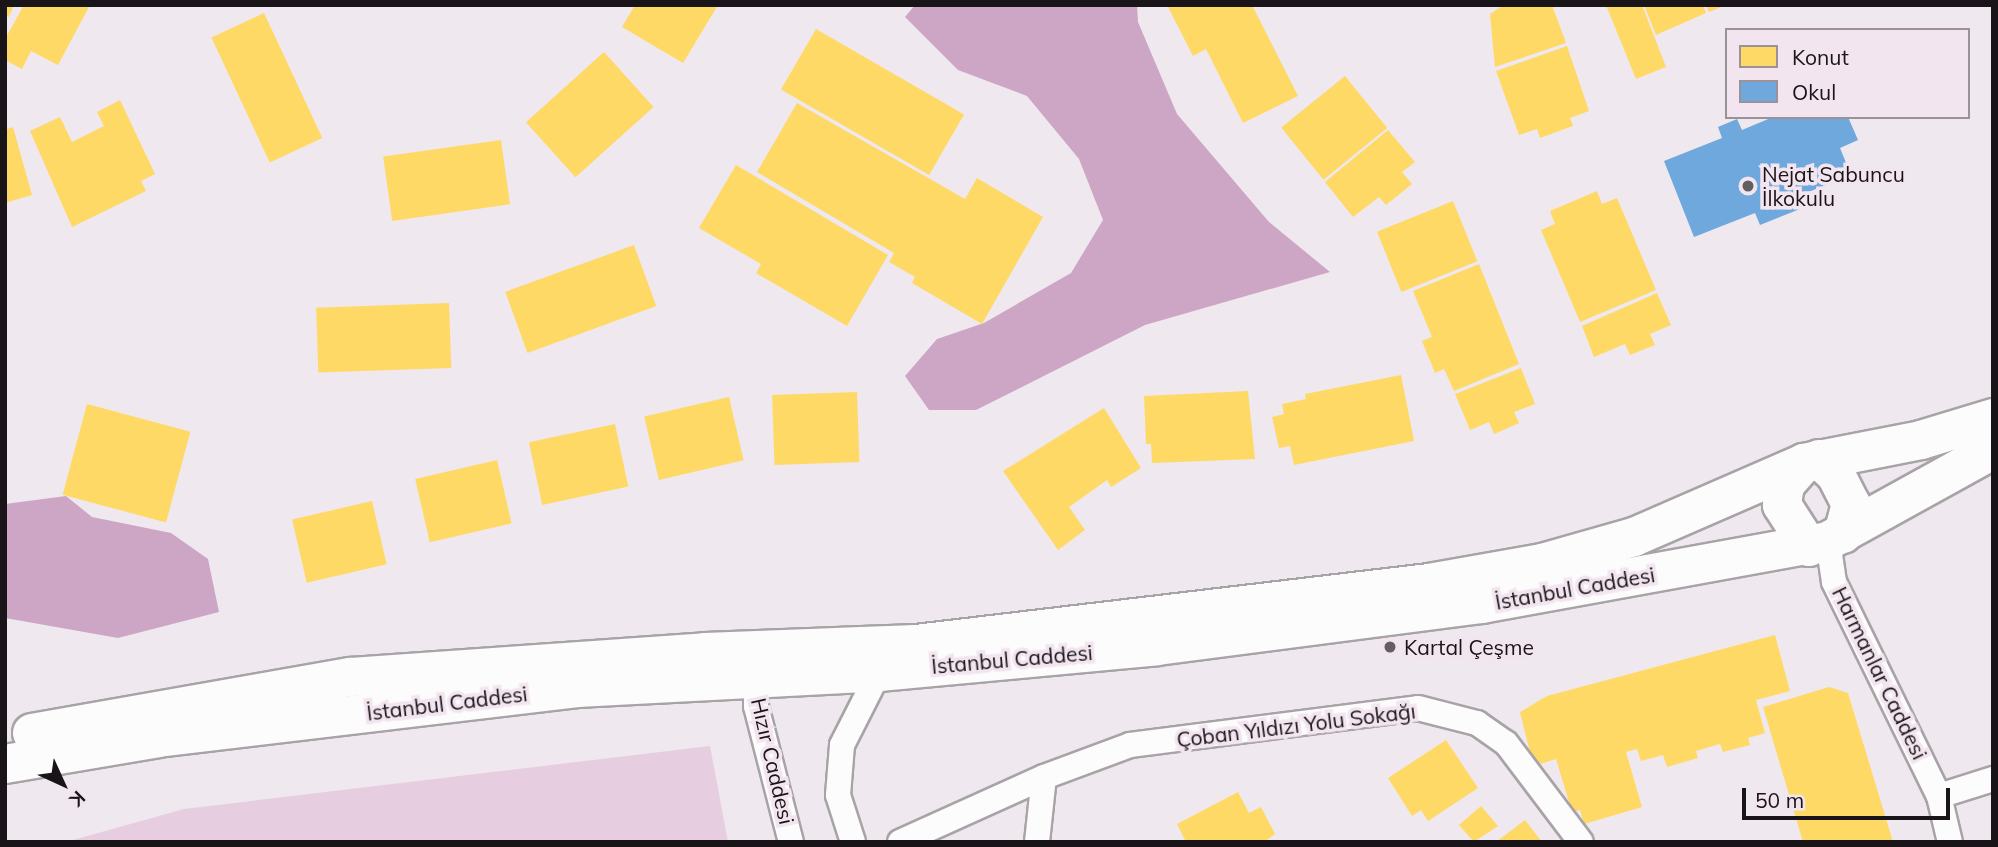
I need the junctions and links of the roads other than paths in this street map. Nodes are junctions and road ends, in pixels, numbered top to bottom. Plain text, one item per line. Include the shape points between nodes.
1 (1993, 418) edge
2 (1993, 450) edge
3 (1812, 461) junction
4 (1634, 537) junction
5 (1827, 541) junction
6 (1651, 574) junction
7 (755, 665) junction
8 (878, 672) junction
9 (6, 757) edge
10 (1044, 777) junction
11 (1993, 779) edge
12 (1940, 796) junction
13 (791, 842) edge
14 (853, 842) edge
15 (900, 842) edge
16 (1037, 842) edge
17 (1581, 842) edge
18 (1950, 842) edge

1 - 3 main road, İstanbul Caddesi via 1921,440
2 - 5 main road, İstanbul Caddesi
3 - 4 main road, İstanbul Caddesi
3 - 5 main road via 1836,475 1851,504
3 - 5 main road via 1784,485 1782,505
4 - 6 main road
4 - 7 main road, İstanbul Caddesi via 1542,563 1429,583
5 - 6 main road, İstanbul Caddesi
5 - 12 street, Harmanlar Caddesi via 1834,582
6 - 8 main road, İstanbul Caddesi via 1447,609 1157,646
7 - 8 main road, İstanbul Caddesi
7 - 9 main road, İstanbul Caddesi via 351,677
7 - 13 street, Hızır Caddesi via 757,706
8 - 14 street via 842,746 838,795
10 - 15 street, Çoban Yıldızı Yolu Sokağı
10 - 16 street
10 - 17 street, Çoban Yıldızı Yolu Sokağı via 1130,745 1418,708 1477,723 1506,743
11 - 12 street
12 - 18 street, Harmanlar Caddesi

